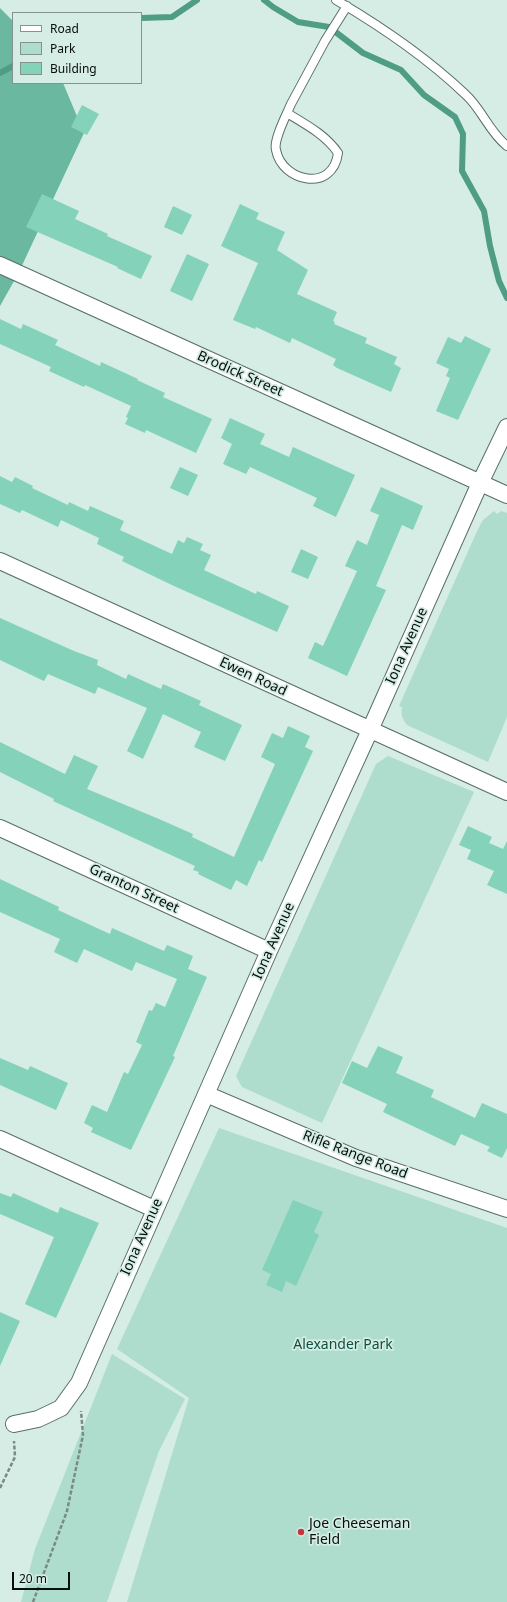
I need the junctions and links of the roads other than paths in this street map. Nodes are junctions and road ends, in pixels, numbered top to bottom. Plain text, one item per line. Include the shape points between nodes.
1 (336, 0) edge
2 (347, 6) junction
3 (287, 113) junction
4 (507, 146) edge
5 (0, 265) edge
6 (507, 427) edge
7 (480, 483) junction
8 (507, 495) edge
9 (0, 561) edge
10 (370, 730) junction
11 (507, 792) edge
12 (0, 828) edge
13 (269, 951) junction
14 (206, 1094) junction
15 (0, 1139) edge
16 (154, 1209) junction
17 (507, 1209) edge
18 (14, 1424) road end

1 - 2 lane
2 - 3 lane via 325,41
2 - 4 lane via 433,66 466,95 498,139
3 - 3 lane via 275,149 281,164 307,180 318,179 330,173 337,163 338,153 334,146
5 - 7 street, Brodick Street
6 - 7 street, Iona Avenue
7 - 8 street, Brodick Street
7 - 10 street, Iona Avenue
9 - 10 street, Ewen Road
10 - 11 street, Ewen Road
10 - 13 street, Iona Avenue
12 - 13 street, Granton Street
13 - 14 street, Iona Avenue
14 - 16 street, Iona Avenue
14 - 17 street, Rifle Range Road via 356,1158
15 - 16 street
16 - 18 street, Iona Avenue via 79,1383 62,1408 38,1419

